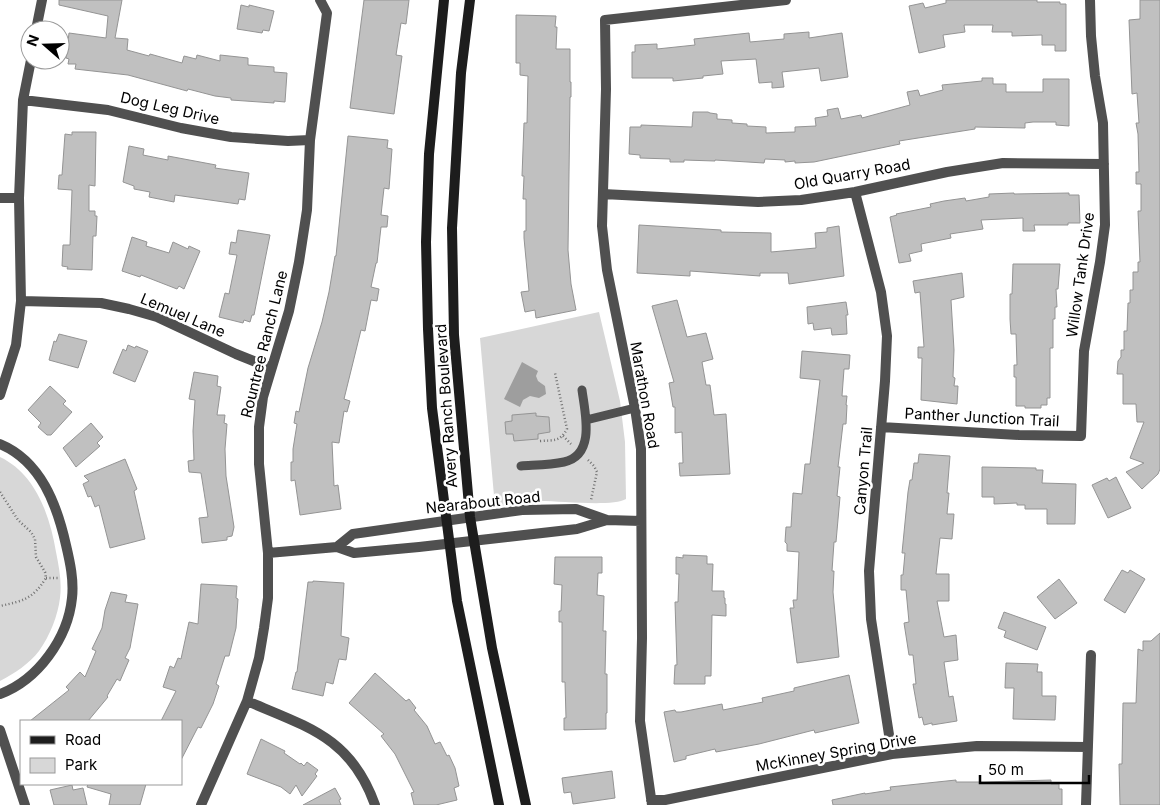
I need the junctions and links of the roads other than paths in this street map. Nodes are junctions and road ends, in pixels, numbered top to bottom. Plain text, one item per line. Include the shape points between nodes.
1 (42, 0) edge
2 (320, 0) edge
3 (444, 0) edge
4 (470, 0) edge
5 (786, 0) edge
6 (1090, 0) edge
7 (38, 20) edge
8 (29, 70) edge
9 (24, 100) junction
10 (310, 140) junction
11 (1104, 164) junction
12 (855, 192) junction
13 (603, 194) junction
14 (0, 198) edge
15 (19, 198) junction
16 (21, 301) junction
17 (271, 368) junction
18 (582, 390) dead end
19 (0, 395) edge
20 (635, 408) junction
21 (586, 420) junction
22 (882, 427) junction
23 (1081, 436) joint
24 (0, 444) edge
25 (521, 466) dead end
26 (470, 517) junction
27 (446, 520) junction
28 (607, 520) junction
29 (640, 521) junction
30 (474, 541) junction
31 (449, 544) junction
32 (337, 547) junction
33 (268, 553) junction
34 (1091, 655) dead end
35 (0, 694) edge
36 (247, 701) junction
37 (0, 730) edge
38 (1088, 747) junction
39 (892, 754) junction
40 (652, 803) edge
41 (25, 805) edge
42 (201, 805) edge
43 (374, 805) edge
44 (498, 805) edge
45 (526, 805) edge
46 (1086, 805) edge

1 - 7 street
2 - 10 street, Rountree Ranch Lane via 326,13
3 - 27 main road, Avery Ranch Boulevard via 429,154 426,242 432,408
4 - 26 main road, Avery Ranch Boulevard via 461,73 452,228 454,335
5 - 13 street, Marathon Road via 605,20
6 - 11 street, Willow Tank Drive
8 - 9 street
9 - 10 street, Dog Leg Drive via 108,110 231,137
9 - 15 street
10 - 17 street, Rountree Ranch Lane via 307,210 299,262 289,311
11 - 12 street, Old Quarry Road via 1002,163
11 - 23 street, Willow Tank Drive via 1105,224 1084,351
12 - 13 street, Old Quarry Road via 802,200 758,202
12 - 22 street, Canyon Trail via 881,292 886,336
13 - 20 street, Marathon Road via 602,226 607,270
14 - 15 street
15 - 16 street
16 - 17 street, Lemuel Lane via 101,303 130,309 157,317
16 - 19 street via 16,346
17 - 33 street, Rountree Ranch Lane via 259,427 259,464
18 - 21 lane
20 - 21 lane
20 - 29 street, Marathon Road via 641,449
21 - 25 lane via 585,441 579,453 566,462
22 - 23 street, Panther Junction Trail
22 - 39 street, Canyon Trail via 869,571 871,619
24 - 35 street via 33,468 56,507 68,554 72,598 64,626 43,663 24,680
26 - 27 street, Nearabout Road
26 - 28 street, Nearabout Road via 522,510 576,509
26 - 30 main road, Avery Ranch Boulevard
27 - 31 main road, Avery Ranch Boulevard
27 - 32 street, Nearabout Road via 353,534
28 - 29 street, Nearabout Road
28 - 30 street, Nearabout Road via 577,529
29 - 40 street, Marathon Road via 640,721
30 - 31 street, Nearabout Road
30 - 45 main road, Avery Ranch Boulevard via 492,648
31 - 32 street, Nearabout Road via 354,553
31 - 44 main road, Avery Ranch Boulevard via 457,601
32 - 33 street, Nearabout Road
33 - 36 street, Rountree Ranch Lane via 264,628
34 - 38 street
36 - 42 street, Rountree Ranch Lane
36 - 43 street via 313,729 332,742 352,760 368,785
37 - 41 street
38 - 39 street, McKinney Spring Drive via 977,746
38 - 46 street
39 - 40 street, McKinney Spring Drive

